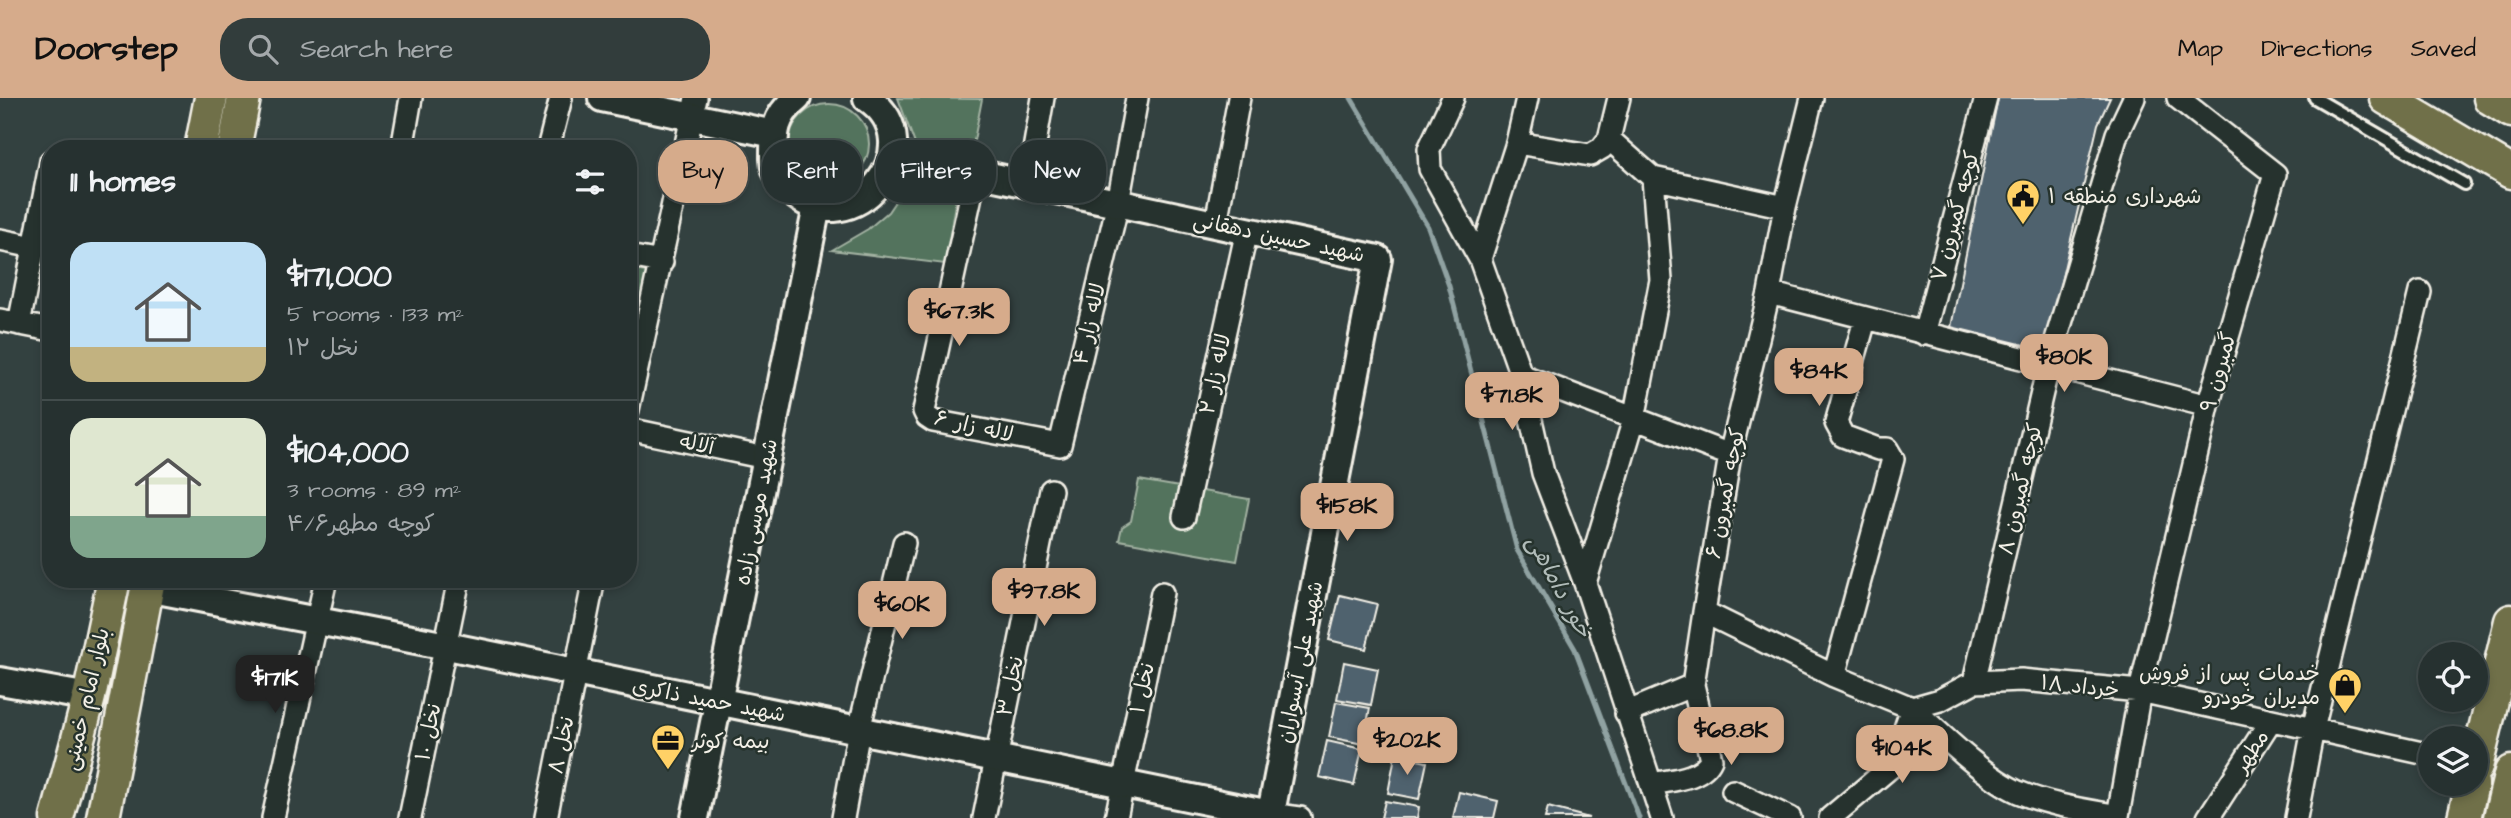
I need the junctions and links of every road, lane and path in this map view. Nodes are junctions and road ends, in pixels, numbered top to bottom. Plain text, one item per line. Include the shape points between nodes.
1 (211, 98) edge
2 (244, 98) edge
3 (411, 98) edge
4 (561, 98) edge
5 (601, 98) edge
6 (797, 98) edge
7 (867, 98) edge
8 (1137, 98) edge
9 (1239, 98) edge
10 (1452, 98) edge
11 (1527, 98) edge
12 (1619, 98) edge
13 (1812, 98) edge
14 (1986, 98) edge
15 (2134, 98) edge
16 (2178, 98) edge
17 (2315, 98) edge
18 (2386, 98) edge
19 (2490, 98) edge
20 (1039, 99) edge
21 (694, 108) edge
22 (2511, 111) edge
23 (774, 134) junction
24 (1609, 139) junction
25 (203, 140) edge
26 (236, 140) edge
27 (404, 140) edge
28 (550, 140) edge
29 (892, 140) edge
30 (1034, 140) edge
31 (1517, 143) junction
32 (2511, 172) edge
33 (1653, 178) junction
34 (2464, 184) dead end
35 (876, 187) edge
36 (1106, 200) edge
37 (969, 203) edge
38 (1118, 203) junction
39 (42, 206) edge
40 (817, 206) junction
41 (1785, 207) junction
42 (1216, 223) junction
43 (1247, 230) junction
44 (0, 240) edge
45 (34, 247) junction
46 (637, 258) edge
47 (1378, 259) joint
48 (1480, 259) junction
49 (662, 262) junction
50 (2420, 292) dead end
51 (1769, 293) junction
52 (1865, 320) junction
53 (10, 322) edge
54 (42, 328) edge
55 (1924, 334) junction
56 (2048, 367) junction
57 (637, 372) edge
58 (1521, 375) junction
59 (2208, 406) junction
60 (1634, 419) junction
61 (637, 431) edge
62 (1060, 444) joint
63 (1730, 455) junction
64 (766, 458) junction
65 (1051, 490) dead end
66 (1184, 517) dead end
67 (904, 543) dead end
68 (1585, 583) junction
69 (112, 588) edge
70 (152, 588) edge
71 (178, 588) edge
72 (324, 588) edge
73 (458, 588) edge
74 (592, 588) edge
75 (1162, 593) dead end
76 (1704, 612) junction
77 (2511, 621) edge
78 (318, 622) junction
79 (447, 646) junction
80 (576, 672) junction
81 (1834, 676) junction
82 (0, 681) edge
83 (1974, 682) junction
84 (1693, 685) junction
85 (2140, 691) junction
86 (89, 697) junction
87 (718, 701) junction
88 (1912, 708) junction
89 (1626, 713) junction
90 (2271, 720) junction
91 (2485, 726) edge
92 (2313, 729) junction
93 (859, 730) junction
94 (2418, 752) edge
95 (995, 757) junction
96 (2511, 773) edge
97 (1122, 783) junction
98 (1651, 784) junction
99 (1733, 791) dead end
100 (2470, 796) edge
101 (1270, 816) edge
102 (57, 818) edge
103 (103, 818) edge
104 (273, 818) edge
105 (410, 818) edge
106 (546, 818) edge
107 (695, 818) edge
108 (843, 818) edge
109 (984, 818) edge
110 (1116, 818) edge
111 (1300, 818) edge
112 (1662, 818) edge
113 (1790, 818) edge
114 (1830, 818) edge
115 (2208, 818) edge
116 (2297, 818) edge
117 (2465, 818) edge
118 (2500, 818) edge

1 - 25 main road
2 - 26 main road
3 - 27 street
4 - 28 street
5 - 21 street
6 - 23 street via 786,107
7 - 29 street via 885,118
8 - 38 street, لاله زار ۴
9 - 42 street
10 - 48 street via 1429,149 1430,169
11 - 31 street
12 - 24 street
13 - 41 street, کوچه گمبرون ۶
14 - 55 street, کوچه گمبرون ۷
15 - 56 street, کوچه گمبرون ۸ via 2117,134
16 - 59 street, گمبرون ۹ via 2275,174
17 - 34 lane
18 - 32 main road
19 - 22 main road
20 - 30 street
21 - 23 street
21 - 49 street
23 - 40 street via 774,165 783,183 798,198
24 - 31 street via 1590,155
24 - 33 street
31 - 48 street
33 - 41 street
33 - 60 street via 1661,280
35 - 40 street via 858,202 838,208
36 - 38 street, شهید حسین دهقانی
37 - 62 street, لاله زار ۶ via 924,411 933,421
38 - 42 street, شهید حسین دهقانی
38 - 62 street, لاله زار ۴
39 - 45 street
40 - 64 street, شهید موسی زاده
41 - 51 street, کوچه گمبرون ۶
42 - 43 street, شهید حسین دهقانی
43 - 47 street, شهید حسین دهقانی
43 - 66 street, لاله زار ۲
44 - 45 street
45 - 53 street
46 - 49 street
47 - 101 street, شهید علی آبسواران
48 - 58 street
49 - 57 street
50 - 92 street
51 - 52 street
51 - 63 street, کوچه گمبرون ۶
52 - 55 street
52 - 81 street via 1836,423 1843,436 1887,449 1893,459
53 - 54 street
55 - 56 street
56 - 59 street
56 - 83 street, کوچه گمبرون ۸
58 - 60 street
58 - 68 street via 1543,473
59 - 85 street, گمبرون ۹
60 - 63 street
60 - 68 street
61 - 64 street, آلاله
63 - 76 street, کوچه گمبرون ۶
64 - 87 street, شهید موسی زاده
65 - 95 street, نخل ۳
67 - 93 street
68 - 89 street
69 - 86 main road, بلوار امام خمینی
70 - 103 main road, بلوار امام خمینی
71 - 78 street, شهید حمید ذاکری
72 - 78 street
73 - 79 street, نخل ۱۰
74 - 80 street, نخل ۸
75 - 97 street, نخل ۱
76 - 81 street
76 - 84 street, کوچه گمبرون ۶
77 - 91 main road
78 - 79 street, شهید حمید ذاکری
78 - 104 street
79 - 80 street, شهید حمید ذاکری
79 - 105 street, نخل ۱۰
80 - 87 street, شهید حمید ذاکری
80 - 106 street, نخل ۸
81 - 88 street
82 - 86 street
83 - 85 street, خرداد ۱۸ via 2021,680
83 - 88 street
84 - 89 street
84 - 98 street via 1711,759 1699,773
85 - 88 street, گمبرون ۹ via 2118,816 2017,791 1973,762
85 - 90 street, خرداد ۱۸
86 - 102 main road, بلوار امام خمینی
87 - 93 street, شهید حمید ذاکری
87 - 107 street, شهید موسی زاده
88 - 114 street via 1892,766
89 - 98 street
90 - 92 street, خرداد ۱۸
90 - 115 street, مطهر
92 - 94 street, خرداد ۱۸
92 - 116 street
93 - 95 street, شهید حمید ذاکری
93 - 108 street
95 - 97 street, شهید حمید ذاکری
95 - 109 street, نخل ۳
96 - 118 main road
97 - 101 street, شهید حمید ذاکری
97 - 110 street, نخل ۱
98 - 112 street
99 - 113 street
100 - 117 main road
101 - 111 street

